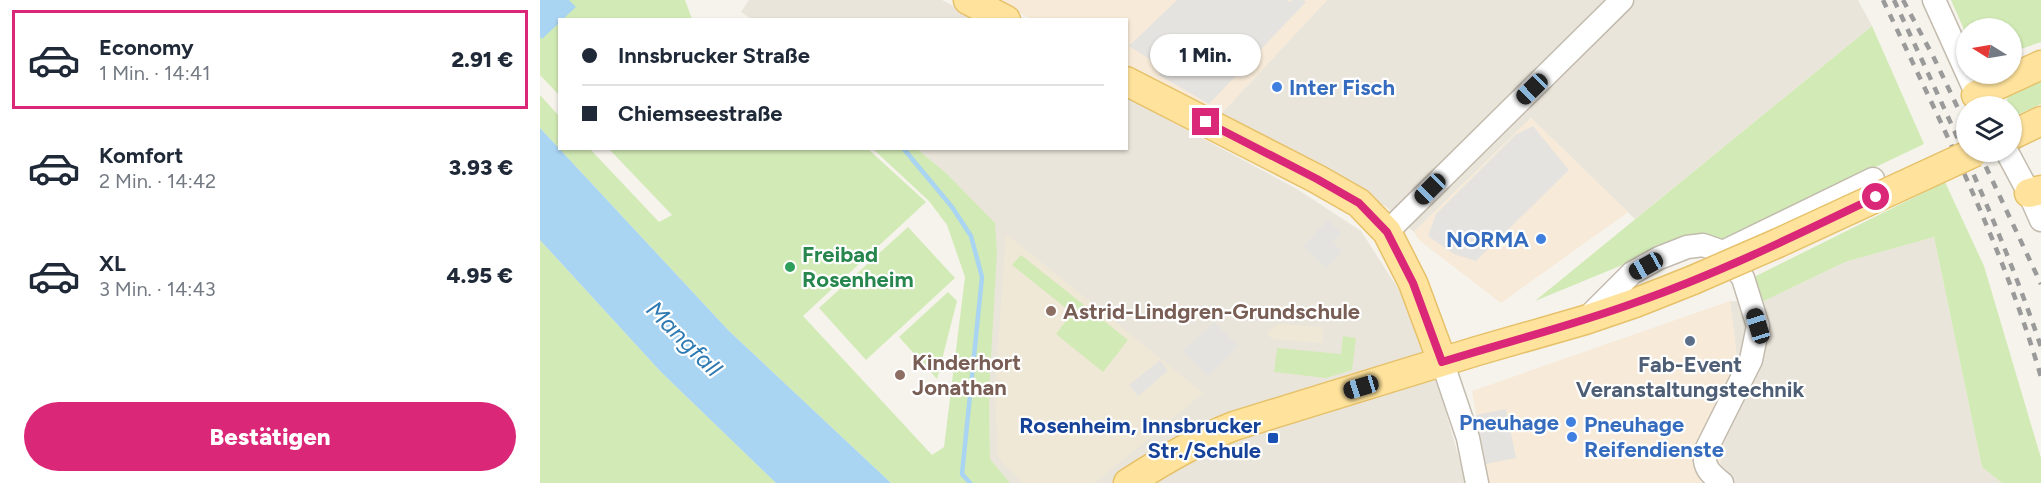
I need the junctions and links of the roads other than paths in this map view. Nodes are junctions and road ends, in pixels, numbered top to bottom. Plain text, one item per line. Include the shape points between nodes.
1 (968, 0) edge
2 (1622, 0) edge
3 (1934, 0) edge
4 (1002, 18) edge
5 (2041, 65) edge
6 (1128, 82) edge
7 (1977, 96) edge
8 (1986, 96) edge
9 (1956, 161) edge
10 (2014, 162) edge
11 (1874, 178) dead end
12 (2035, 191) edge
13 (2041, 220) edge
14 (1387, 232) junction
15 (1724, 252) junction
16 (1585, 320) junction
17 (1442, 362) junction
18 (1128, 483) edge
19 (1477, 483) edge
20 (1722, 483) edge

1 - 4 main road
2 - 14 street
3 - 7 street
5 - 8 main road
6 - 14 main road via 1359,203
9 - 16 main road, bridge via 1693,280
10 - 12 street
11 - 15 street
12 - 13 street
14 - 17 main road via 1413,283
15 - 16 street via 1703,245 1659,258 1632,273
15 - 20 street via 1743,278 1758,326 1751,360 1710,440 1704,460 1710,473
16 - 17 main road
17 - 18 main road via 1211,435
17 - 19 street via 1468,438

